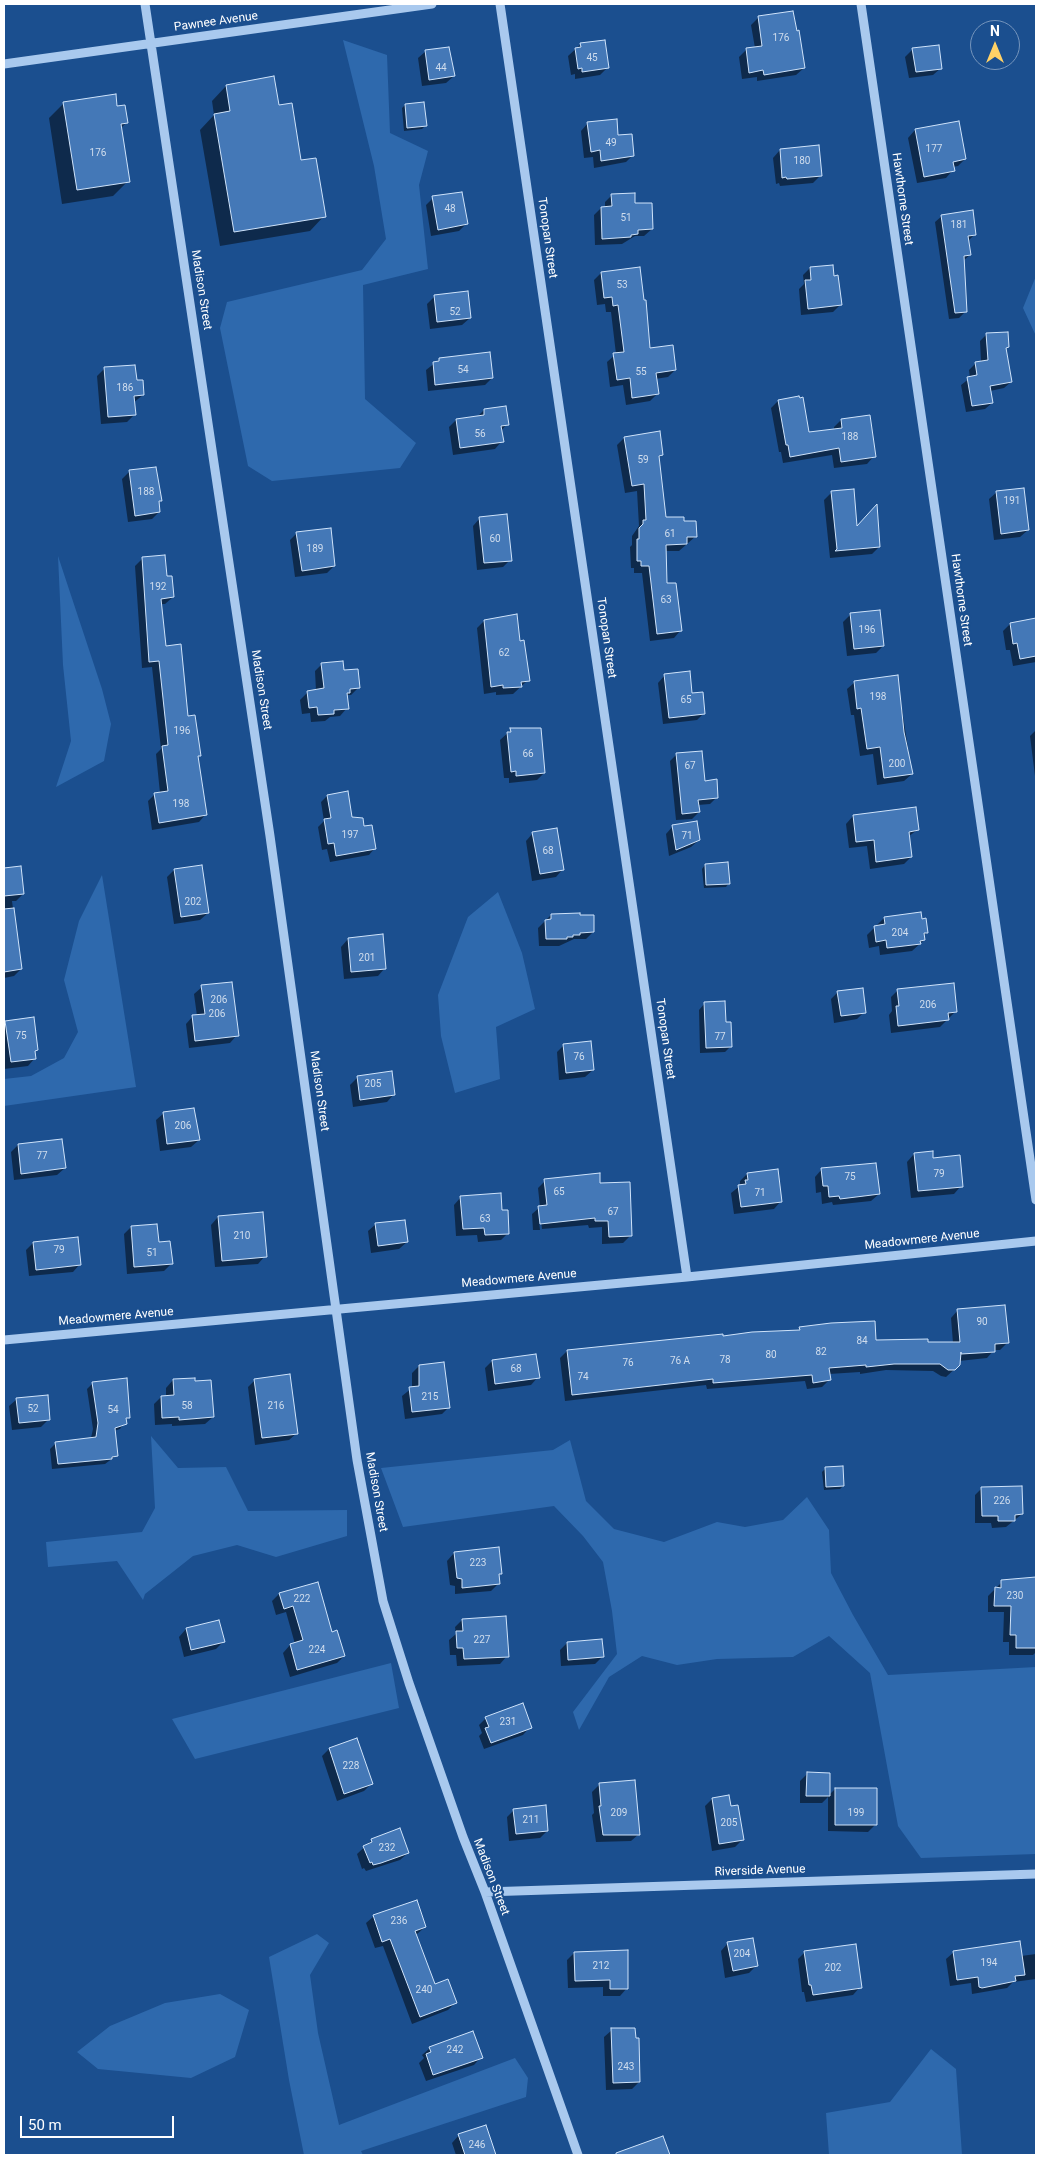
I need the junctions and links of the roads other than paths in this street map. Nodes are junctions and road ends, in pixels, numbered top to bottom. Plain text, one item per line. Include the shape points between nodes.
1 (145, 4) edge
2 (432, 4) edge
3 (500, 4) edge
4 (860, 4) edge
5 (152, 44) junction
6 (4, 64) edge
7 (1036, 1200) edge
8 (1036, 1241) edge
9 (687, 1277) junction
10 (338, 1308) junction
11 (4, 1340) edge
12 (1036, 1874) edge
13 (485, 1892) junction
14 (578, 2155) edge

1 - 5 street, Madison Street
2 - 5 street, Pawnee Avenue
3 - 9 street, Tonopan Street
4 - 7 street, Hawthorne Street
5 - 6 street, Pawnee Avenue
5 - 10 street, Madison Street
8 - 9 street, Meadowmere Avenue
9 - 10 street, Meadowmere Avenue
10 - 11 street, Meadowmere Avenue
10 - 13 street, Madison Street via 358,1460 383,1600 409,1683
12 - 13 street, Riverside Avenue
13 - 14 street, Madison Street

